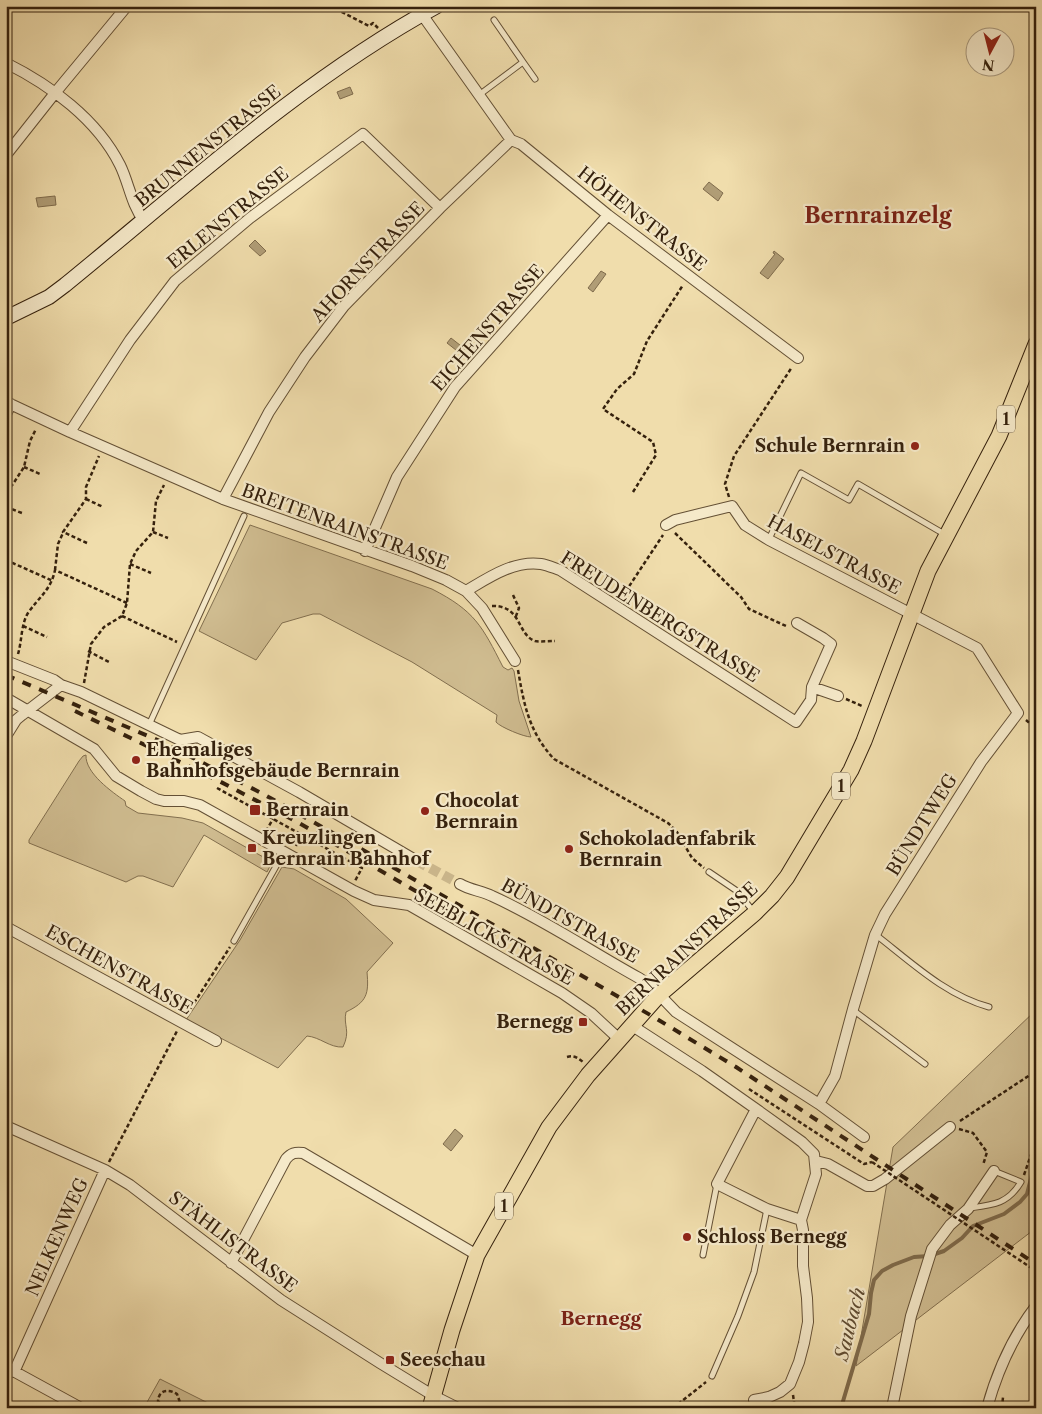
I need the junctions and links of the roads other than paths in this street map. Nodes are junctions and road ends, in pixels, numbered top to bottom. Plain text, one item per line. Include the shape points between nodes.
1 (127, 6) edge
2 (437, 6) edge
3 (419, 10) edge
4 (494, 20) dead end
5 (523, 62) junction
6 (6, 63) edge
7 (535, 79) dead end
8 (55, 93) junction
9 (479, 95) junction
10 (511, 140) junction
11 (6, 154) edge
12 (440, 208) junction
13 (608, 215) junction
14 (144, 221) junction
15 (6, 318) edge
16 (1036, 344) edge
17 (798, 358) road end
18 (9, 403) edge
19 (6, 414) edge
20 (70, 432) junction
21 (223, 499) junction
22 (244, 516) dead end
23 (666, 525) road end
24 (946, 535) junction
25 (768, 540) junction
26 (365, 551) junction
27 (466, 591) junction
28 (911, 613) junction
29 (797, 623) road end
30 (6, 661) edge
31 (515, 661) road end
32 (60, 686) junction
33 (812, 687) junction
34 (838, 696) road end
35 (6, 698) edge
36 (27, 710) junction
37 (149, 725) junction
38 (6, 736) edge
39 (284, 852) junction
40 (417, 860) tunnel mouth
41 (709, 872) road end
42 (460, 884) tunnel mouth
43 (755, 913) junction
44 (6, 927) edge
45 (875, 935) junction
46 (234, 941) road end
47 (659, 995) junction
48 (989, 1007) dead end
49 (853, 1009) junction
50 (631, 1026) junction
51 (619, 1039) junction
52 (216, 1041) dead end
53 (925, 1064) dead end
54 (819, 1104) junction
55 (756, 1109) junction
56 (6, 1126) edge
57 (950, 1127) road end
58 (864, 1137) dead end
59 (816, 1161) junction
60 (105, 1170) junction
61 (994, 1171) joint
62 (717, 1184) junction
63 (968, 1208) junction
64 (767, 1209) junction
65 (801, 1220) junction
66 (703, 1254) dead end
67 (477, 1255) junction
68 (231, 1263) junction
69 (1036, 1306) edge
70 (10, 1369) edge
71 (712, 1376) road end
72 (754, 1400) dead end
73 (432, 1402) edge
74 (81, 1408) edge
75 (458, 1408) edge
76 (892, 1408) edge
77 (987, 1408) edge

1 - 8 street
2 - 3 main road, BRUNNENSTRASSE
3 - 9 street, HÖHENSTRASSE
3 - 14 main road, BRUNNENSTRASSE via 228,150
4 - 5 lane
5 - 7 lane
5 - 9 lane
6 - 8 street
8 - 11 street
8 - 14 street via 77,111 108,146 120,165 134,205
9 - 10 street, HÖHENSTRASSE
10 - 12 street, AHORNSTRASSE
10 - 13 street, HÖHENSTRASSE via 521,144
12 - 20 street, ERLENSTRASSE via 363,134 250,218 175,281 130,340
12 - 21 street, AHORNSTRASSE via 344,306 305,357 269,412
13 - 17 street, HÖHENSTRASSE
13 - 26 street, EICHENSTRASSE via 455,387 397,477
14 - 15 main road, BRUNNENSTRASSE via 49,297
16 - 24 main road, BERNRAINSTRASSE / 1 via 999,436
18 - 19 street
18 - 20 street, BREITENRAINSTRASSE
20 - 21 street, BREITENRAINSTRASSE
21 - 26 street, BREITENRAINSTRASSE
22 - 37 lane
23 - 25 street, HASELSTRASSE via 732,506 745,525
24 - 25 lane via 858,484 849,500 801,473
24 - 28 main road, BERNRAINSTRASSE / 1
25 - 28 street, HASELSTRASSE
26 - 27 street, BREITENRAINSTRASSE via 412,566
27 - 31 street, BREITENRAINSTRASSE via 482,608
27 - 33 street, FREUDENBERGSTRASSE via 512,567 543,564 560,570 796,722 811,700
28 - 43 main road, BERNRAINSTRASSE / 1 via 851,770 787,877
28 - 45 street, BÜNDTWEG via 977,648 1018,713 981,762
29 - 33 street, FREUDENBERGSTRASSE via 831,644
30 - 32 street via 54,680
32 - 36 street
32 - 37 street via 81,692
33 - 34 street
35 - 36 street, SEEBLICKSTRASSE
36 - 38 street
36 - 39 street, SEEBLICKSTRASSE via 94,749 116,776 141,791 164,801 200,805
37 - 40 street via 180,740 198,737
39 - 46 lane
39 - 51 street, SEEBLICKSTRASSE via 374,900 409,905 562,993
41 - 43 lane via 737,891
42 - 47 street, BÜNDTSTRASSE via 535,918 639,978
43 - 47 main road, BERNRAINSTRASSE / 1
44 - 52 street, ESCHENSTRASSE
45 - 48 lane via 942,986 973,1003
45 - 49 street, BÜNDTWEG
47 - 50 main road, BERNRAINSTRASSE / 1
47 - 54 street via 676,1012
49 - 53 lane
49 - 54 street, BÜNDTWEG via 835,1076
50 - 51 main road, BERNRAINSTRASSE / 1
50 - 55 street
51 - 67 main road, BERNRAINSTRASSE / 1 via 549,1127
54 - 58 street
55 - 59 street via 810,1148
55 - 62 street
56 - 60 street, STÄHLISTRASSE
57 - 59 street via 885,1180 873,1186
59 - 65 street via 816,1174
60 - 68 street, STÄHLISTRASSE via 162,1208
60 - 70 street, NELKENWEG
61 - 63 street
61 - 63 lane via 1021,1182 1014,1193 996,1204
62 - 64 street
62 - 66 lane
63 - 76 street via 932,1249 911,1316
64 - 65 street
64 - 71 lane via 754,1272
65 - 72 street via 808,1322 801,1356 790,1384 769,1397
67 - 68 street via 298,1152 286,1159
67 - 73 main road, BERNRAINSTRASSE / 1
68 - 73 street, STÄHLISTRASSE
69 - 77 street via 1015,1337
70 - 74 street
73 - 75 street, STÄHLISTRASSE

